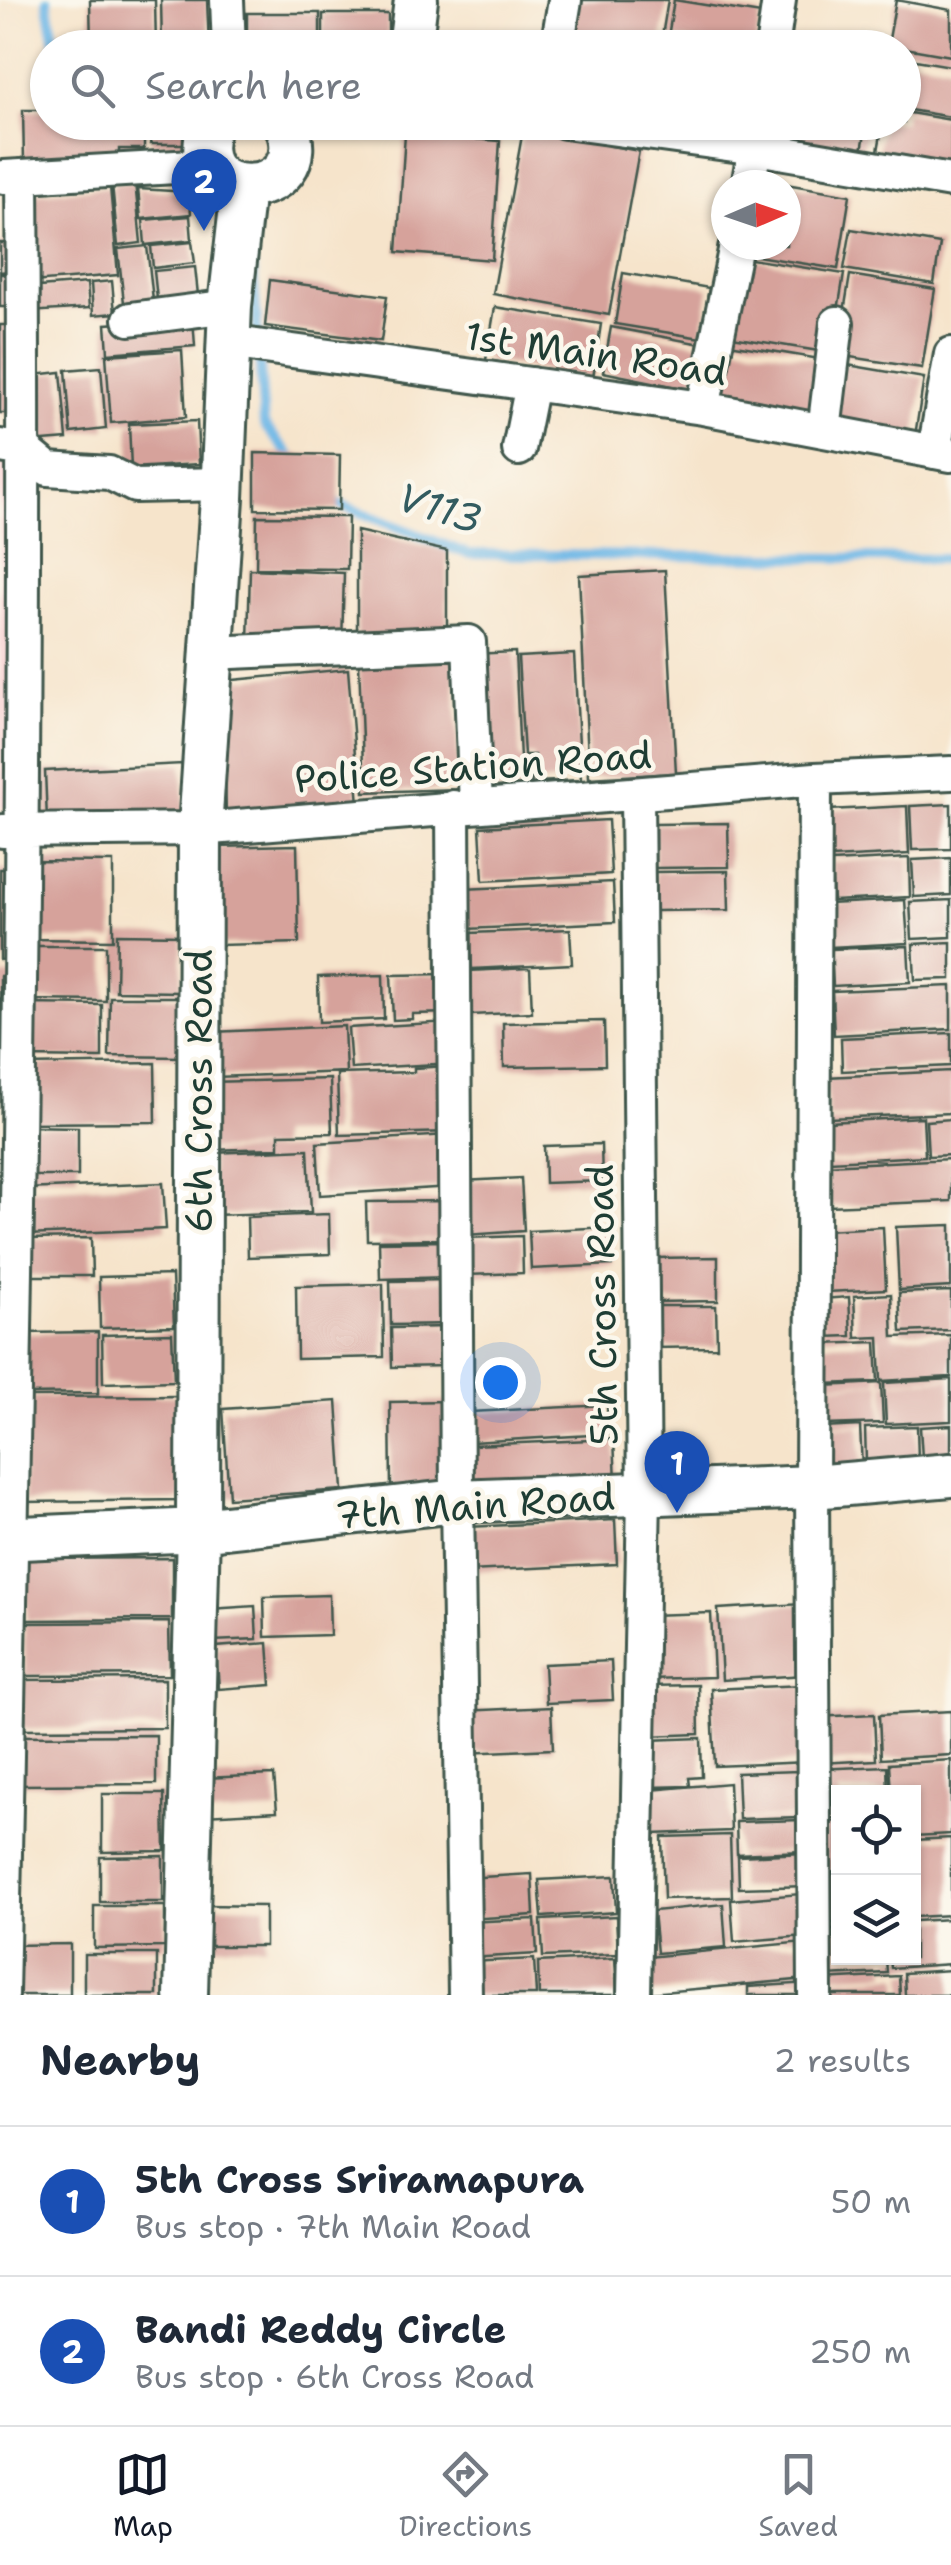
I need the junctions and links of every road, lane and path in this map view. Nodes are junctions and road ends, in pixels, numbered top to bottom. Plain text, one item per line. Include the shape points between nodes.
1 (227, 0) edge
2 (416, 0) edge
3 (565, 0) edge
4 (779, 0) edge
5 (228, 30) edge
6 (412, 30) edge
7 (559, 30) edge
8 (775, 30) edge
9 (207, 140) edge
10 (289, 140) edge
11 (757, 140) edge
12 (779, 140) edge
13 (751, 170) edge
14 (226, 176) junction
15 (11, 177) edge
16 (951, 181) edge
17 (733, 260) edge
18 (130, 318) dead end
19 (837, 323) dead end
20 (244, 336) junction
21 (951, 354) edge
22 (532, 384) junction
23 (703, 408) junction
24 (824, 431) junction
25 (12, 448) edge
26 (519, 449) dead end
27 (942, 453) edge
28 (223, 484) junction
29 (210, 653) junction
30 (951, 773) edge
31 (815, 779) junction
32 (637, 795) junction
33 (464, 806) junction
34 (200, 829) junction
35 (11, 830) edge
36 (951, 1474) edge
37 (812, 1487) junction
38 (644, 1496) junction
39 (457, 1501) junction
40 (198, 1530) junction
41 (6, 1539) edge
42 (2, 1995) edge
43 (186, 1995) edge
44 (465, 1995) edge
45 (634, 1995) edge
46 (815, 1995) edge

1 - 5 street
2 - 6 street
3 - 7 street
4 - 8 street
9 - 14 street, 6th Cross Road
10 - 14 street via 281,173 270,182
11 - 13 street
12 - 16 street
14 - 15 street
14 - 20 street, 6th Cross Road
15 - 25 street
17 - 23 street
18 - 20 street, 1st Main Road
19 - 24 street
20 - 22 street, 1st Main Road
20 - 28 street, 6th Cross Road
21 - 27 street
22 - 23 street, 1st Main Road
22 - 26 street
23 - 24 street, 1st Main Road
24 - 27 street, 1st Main Road
25 - 28 street via 48,470 109,473 135,486
25 - 35 street
28 - 29 street, 6th Cross Road
29 - 33 street via 469,642
29 - 34 street, 6th Cross Road
30 - 31 street, Police Station Road
31 - 32 street, Police Station Road
31 - 37 street
32 - 33 street, Police Station Road
32 - 38 street, 5th Cross Road
33 - 34 street, Police Station Road
33 - 39 street
34 - 35 street, Police Station Road
34 - 40 street, 6th Cross Road
35 - 41 street
36 - 37 street, 7th Main Road
37 - 38 street, 7th Main Road
37 - 46 street
38 - 39 street, 7th Main Road
38 - 45 street, 5th Cross Road
39 - 40 street, 7th Main Road
39 - 44 street
40 - 41 street, 7th Main Road
40 - 43 street, 6th Cross Road
41 - 42 street

